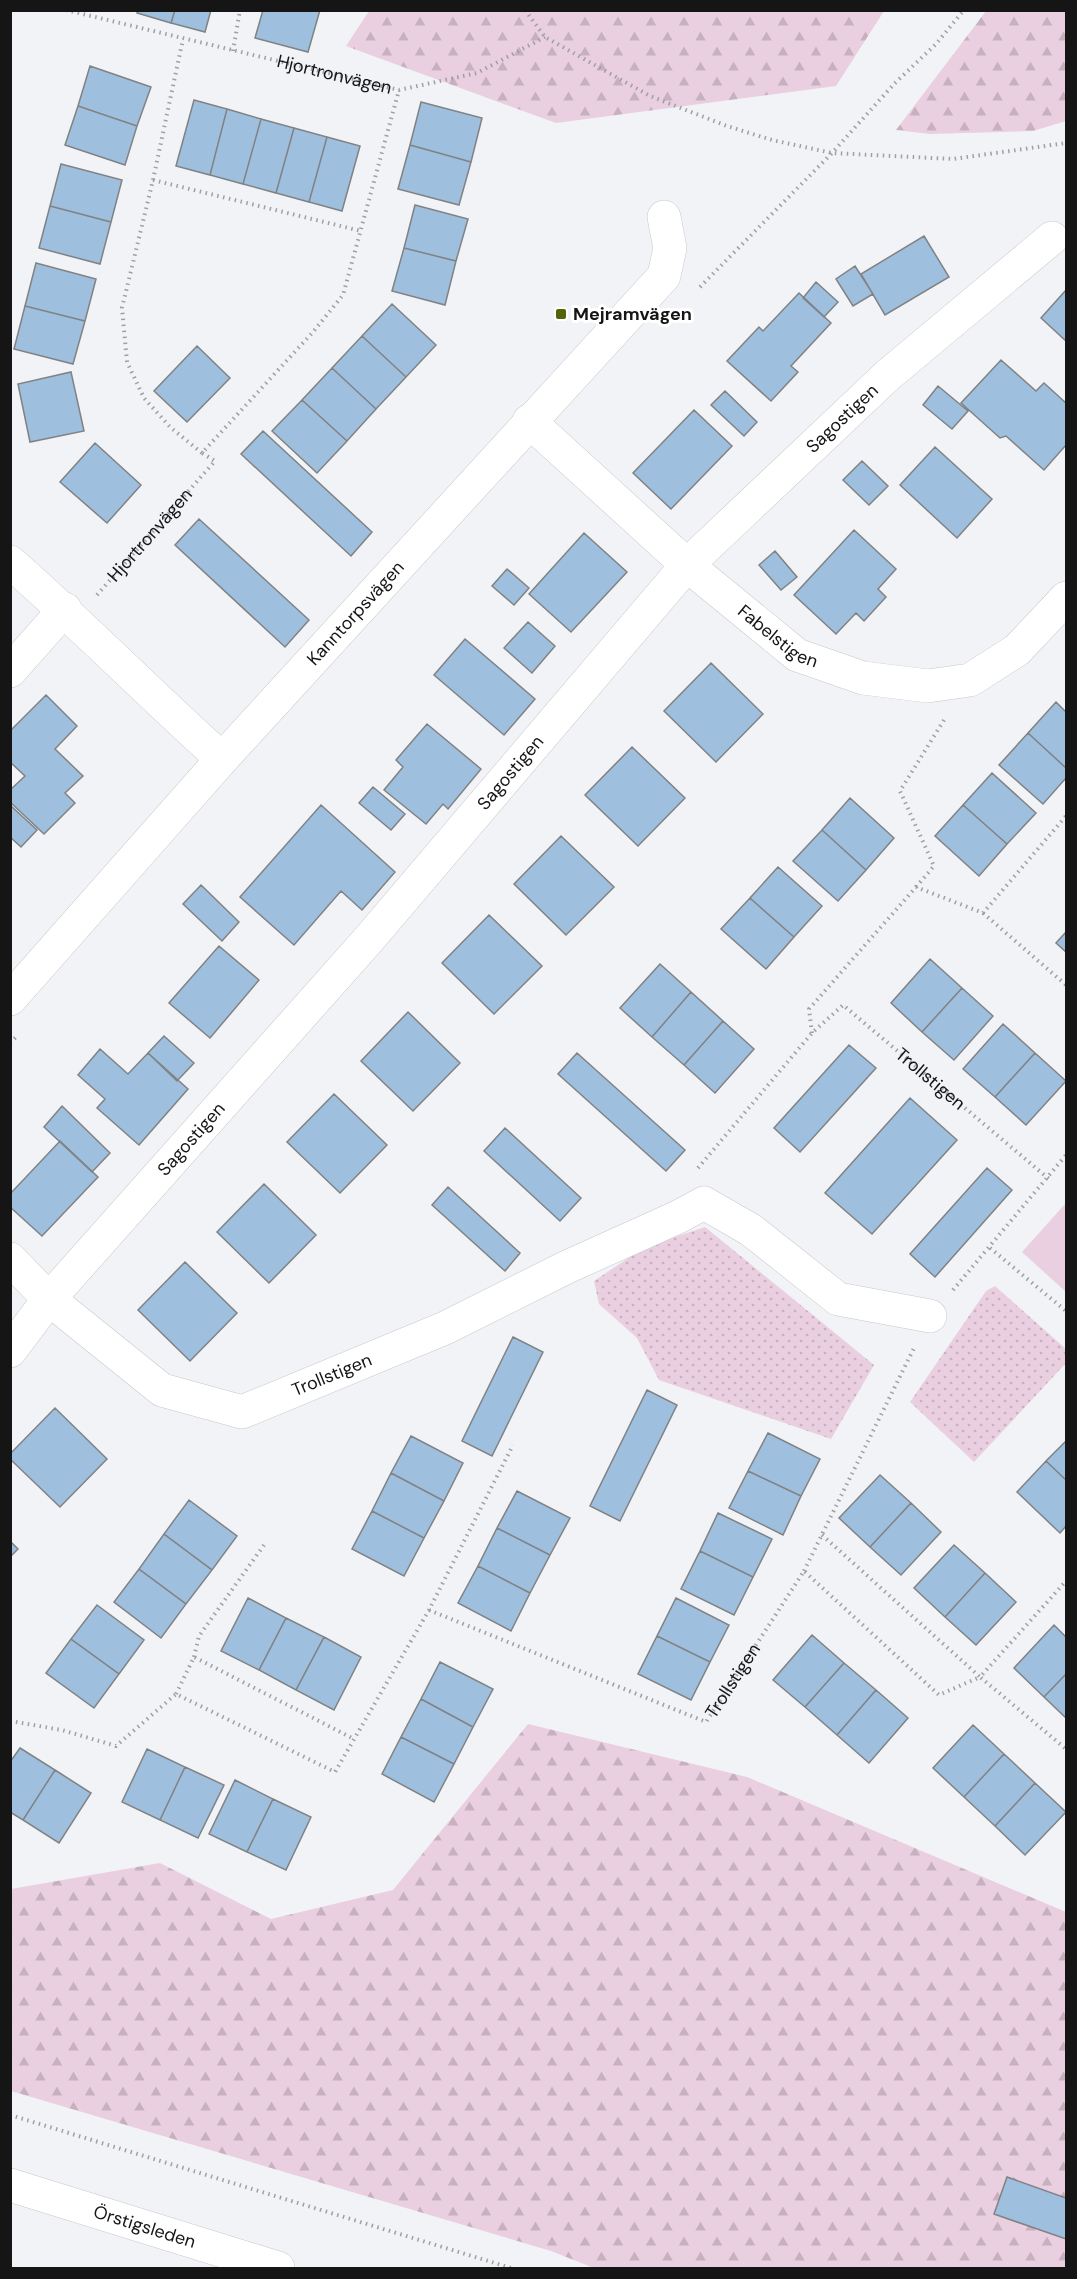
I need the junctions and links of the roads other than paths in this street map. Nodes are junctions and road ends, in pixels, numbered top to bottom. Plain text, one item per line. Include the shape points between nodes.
1 (664, 217) dead end
2 (1052, 238) dead end
3 (529, 421) junction
4 (10, 562) edge
5 (687, 565) junction
6 (1066, 598) edge
7 (70, 615) junction
8 (10, 671) edge
9 (222, 759) junction
10 (10, 999) edge
11 (10, 1259) edge
12 (49, 1299) junction
13 (930, 1316) road end
14 (10, 1351) edge
15 (10, 2185) edge
16 (278, 2268) edge

1 - 3 street, Kanntorpsvägen via 670,248 664,276
2 - 5 street, Sagostigen via 888,375
3 - 5 street, Fabelstigen
3 - 9 street, Kanntorpsvägen
4 - 7 street
5 - 6 street, Fabelstigen via 797,655 863,678 928,686 970,680 1017,650
5 - 12 street, Sagostigen via 369,939
7 - 8 street
7 - 9 street
9 - 10 street, Kanntorpsvägen
11 - 12 street, Trollstigen
12 - 13 street, Trollstigen via 162,1390 242,1412 445,1328 704,1203 751,1230 838,1299
12 - 14 street, Sagostigen
15 - 16 street, Örstigsleden

